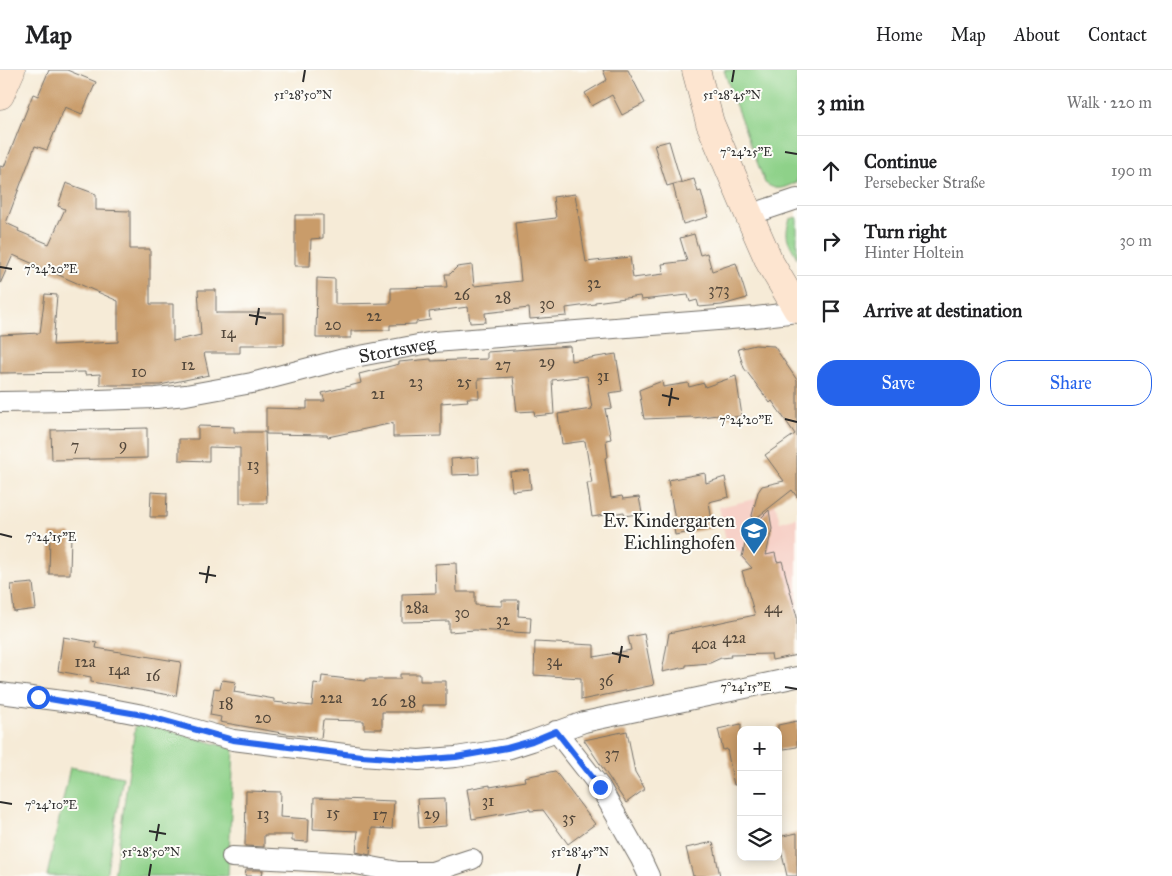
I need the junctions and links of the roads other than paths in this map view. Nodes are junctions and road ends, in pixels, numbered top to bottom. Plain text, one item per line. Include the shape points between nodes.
1 (11, 70) edge
2 (696, 70) edge
3 (0, 95) edge
4 (797, 199) edge
5 (748, 215) junction
6 (797, 311) edge
7 (0, 402) edge
8 (797, 677) edge
9 (0, 693) edge
10 (556, 731) junction
11 (232, 856) dead end
12 (472, 859) dead end
13 (399, 874) edge
14 (649, 876) edge

1 - 3 main road
2 - 5 main road via 710,123
4 - 5 street
5 - 6 main road
6 - 7 street, Stortsweg via 434,342 186,395
8 - 10 street via 584,722
9 - 10 street via 143,715 233,740 419,760 507,748
10 - 14 street via 600,787
11 - 13 street via 351,863
12 - 13 street via 432,872

